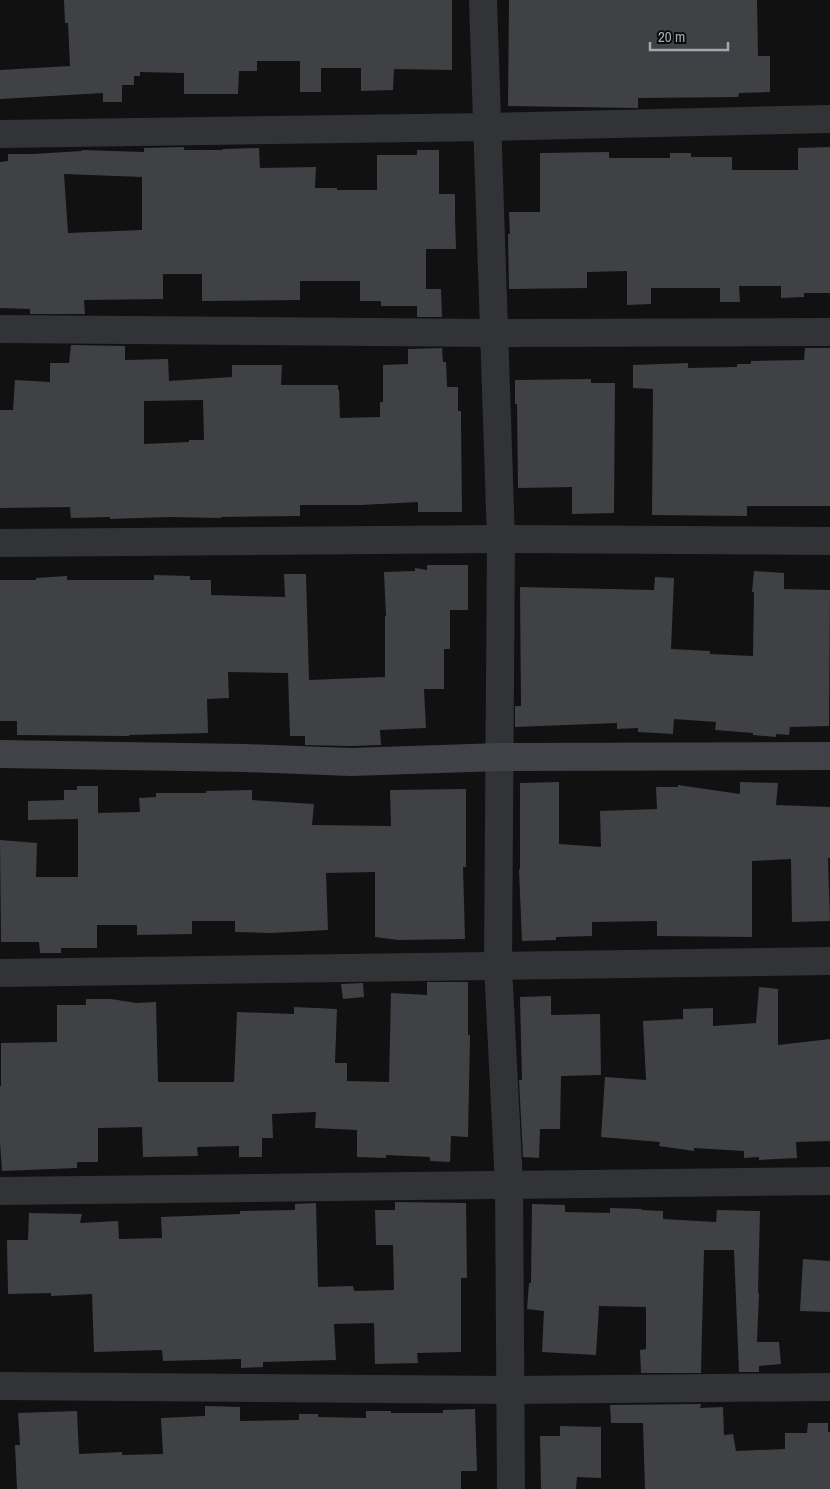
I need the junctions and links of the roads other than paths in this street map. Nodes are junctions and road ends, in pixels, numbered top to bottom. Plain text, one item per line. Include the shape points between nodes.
1 (483, 0) edge
2 (830, 119) edge
3 (488, 127) junction
4 (0, 134) edge
5 (0, 329) edge
6 (830, 332) edge
7 (494, 333) junction
8 (501, 539) junction
9 (830, 541) edge
10 (0, 543) edge
11 (0, 754) edge
12 (830, 756) edge
13 (500, 757) junction
14 (830, 961) edge
15 (498, 966) junction
16 (0, 973) edge
17 (830, 1182) edge
18 (509, 1184) junction
19 (0, 1191) edge
20 (0, 1386) edge
21 (830, 1387) edge
22 (510, 1390) junction
23 (511, 1489) edge

1 - 3 street
2 - 3 street
3 - 4 street
3 - 7 street
5 - 7 street
6 - 7 street
7 - 8 street
8 - 9 street
8 - 10 street
8 - 13 street
11 - 13 main road via 351,762
12 - 13 main road
13 - 15 street
14 - 15 street
15 - 16 street
15 - 18 street
17 - 18 street
18 - 19 street
18 - 22 street
20 - 22 street
21 - 22 street
22 - 23 street

